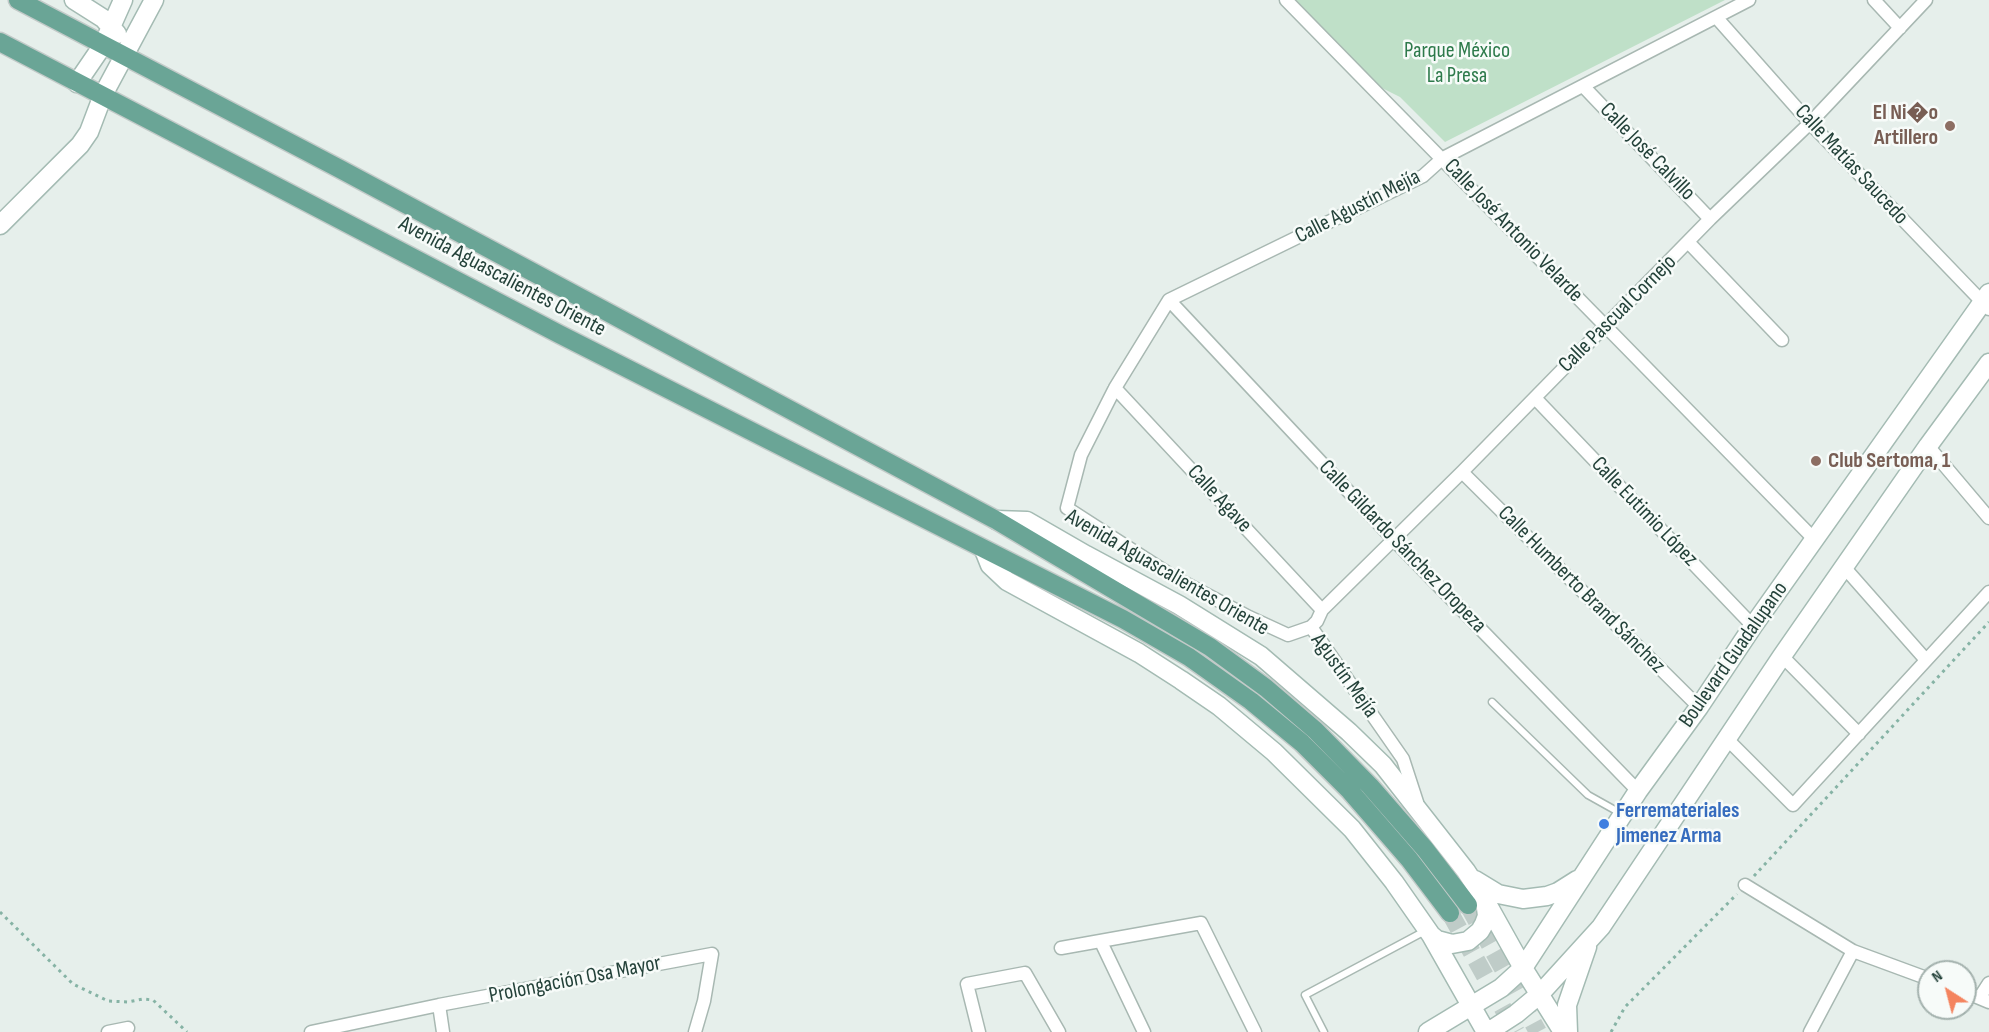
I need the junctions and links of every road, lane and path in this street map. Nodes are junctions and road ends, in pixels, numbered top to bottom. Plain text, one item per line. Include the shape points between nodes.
1 (18, 0) edge
2 (74, 0) edge
3 (123, 0) edge
4 (154, 0) edge
5 (1286, 0) edge
6 (1749, 0) edge
7 (1874, 0) edge
8 (1926, 0) edge
9 (1716, 16) junction
10 (111, 26) junction
11 (1900, 28) junction
12 (0, 42) edge
13 (103, 45) junction
14 (126, 56) junction
15 (77, 82) junction
16 (1583, 86) junction
17 (104, 95) junction
18 (1810, 123) junction
19 (1443, 158) junction
20 (1710, 219) junction
21 (0, 225) edge
22 (1689, 243) junction
23 (1169, 300) junction
24 (1987, 302) edge
25 (1606, 326) junction
26 (1782, 340) dead end
27 (1989, 363) edge
28 (1115, 388) junction
29 (1535, 398) junction
30 (1928, 446) junction
31 (1462, 472) junction
32 (1989, 518) edge
33 (996, 520) junction
34 (1394, 540) junction
35 (1815, 540) junction
36 (984, 550) junction
37 (1844, 567) junction
38 (1989, 592) edge
39 (1322, 610) junction
40 (1989, 622) edge
41 (1754, 626) junction
42 (1311, 627) junction
43 (1782, 656) junction
44 (1926, 660) junction
45 (1492, 702) dead end
46 (1699, 707) junction
47 (1858, 734) junction
48 (1726, 738) junction
49 (1638, 791) junction
50 (1420, 810) junction
51 (1623, 814) junction
52 (1466, 871) junction
53 (1587, 871) junction
54 (1745, 885) junction
55 (1477, 903) junction
56 (0, 912) edge
57 (1450, 913) tunnel mouth
58 (1429, 932) junction
59 (1589, 940) junction
60 (1101, 942) junction
61 (1061, 948) dead end
62 (1853, 951) junction
63 (1523, 968) junction
64 (1917, 975) edge
65 (1989, 983) edge
66 (1540, 994) junction
67 (1985, 1000) edge
68 (439, 1005) junction
69 (1470, 1005) junction
70 (128, 1028) dead end
71 (108, 1032) edge
72 (187, 1032) edge
73 (310, 1032) edge
74 (443, 1032) edge
75 (695, 1032) edge
76 (979, 1032) edge
77 (1059, 1032) edge
78 (1144, 1032) edge
79 (1255, 1032) edge
80 (1324, 1032) edge
81 (1428, 1032) edge
82 (1487, 1032) edge
83 (1563, 1032) edge
84 (1568, 1032) edge
85 (1611, 1032) edge
86 (1810, 1032) edge

1 - 13 main road, Avenida Aguascalientes Oriente
2 - 10 main road
3 - 10 main road
4 - 14 main road
5 - 19 street, Calle José Antonio Velarde
6 - 9 street, Calle Agustín Mejía
7 - 11 street
8 - 11 street, Calle Pascual Cornejo
9 - 16 street, Calle Agustín Mejía
9 - 18 street, Calle Matías Saucedo
10 - 13 main road
10 - 14 main road
11 - 18 street, Calle Pascual Cornejo
12 - 15 main road, Avenida Aguascalientes Oriente
13 - 14 main road, Avenida Aguascalientes Oriente
13 - 15 main road
14 - 17 main road
14 - 33 main road, Avenida Aguascalientes Oriente
15 - 17 main road, Avenida Aguascalientes Oriente
16 - 19 street, Calle Agustín Mejía
16 - 20 street, Calle José Calvillo
17 - 21 main road via 80,145
17 - 36 main road, Avenida Aguascalientes Oriente via 559,334
18 - 20 street, Calle Pascual Cornejo
18 - 24 street, Calle Matías Saucedo
19 - 23 street, Calle Agustín Mejía via 1423,176
19 - 25 street, Calle José Antonio Velarde
20 - 22 street, Calle Pascual Cornejo
22 - 25 street, Calle Pascual Cornejo
22 - 26 street
23 - 28 street
23 - 34 street, Calle Gildardo Sánchez Oropeza
24 - 35 main road, Boulevard Guadalupano
25 - 29 street, Calle Pascual Cornejo
25 - 35 street, Calle José Antonio Velarde
27 - 30 main road, Boulevard Guadalupano
28 - 39 street, Calle Agave
28 - 42 street, Agustín Mejía via 1081,455 1067,508 1174,577 1249,617 1288,635
29 - 31 street, Calle Pascual Cornejo
29 - 41 street, Calle Eutimio López
30 - 32 street
30 - 37 main road, Boulevard Guadalupano
31 - 34 street, Calle Pascual Cornejo
31 - 46 street, Calle Humberto Brand Sánchez
33 - 50 main road, Avenida Aguascalientes Oriente via 1027,521 1179,605 1261,656 1349,732
33 - 55 main road, Avenida Aguascalientes Oriente via 1210,647 1266,688 1315,730 1370,786
34 - 39 street, Calle Pascual Cornejo
34 - 49 street, Calle Gildardo Sánchez Oropeza
35 - 41 main road, Boulevard Guadalupano
36 - 57 main road, Avenida Aguascalientes Oriente via 1123,619 1190,657 1251,700 1350,791
36 - 58 main road, Avenida Aguascalientes Oriente via 990,565 1007,581 1139,653 1219,706 1274,752 1352,829
37 - 43 main road, Boulevard Guadalupano
37 - 44 street
38 - 44 street
39 - 42 street, Calle Pascual Cornejo
40 - 54 path
41 - 46 main road, Boulevard Guadalupano
42 - 50 street, Agustín Mejía via 1403,759
43 - 47 street
43 - 48 main road, Boulevard Guadalupano
44 - 47 street
45 - 51 lane via 1588,795
46 - 49 main road, Boulevard Guadalupano
47 - 48 street via 1793,805
48 - 59 main road, Boulevard Guadalupano
49 - 51 main road, Boulevard Guadalupano
50 - 52 main road, Avenida Aguascalientes Oriente
51 - 53 main road, Boulevard Guadalupano
52 - 53 main road via 1486,888 1504,895 1535,898 1558,892
52 - 55 main road, Avenida Aguascalientes Oriente
53 - 63 main road, Boulevard Guadalupano
54 - 62 street
54 - 85 path via 1625,1006
55 - 58 main road via 1487,916 1475,937 1452,944 1437,940
55 - 63 main road, Avenida Aguascalientes Oriente
56 - 72 path via 73,984 108,1001 153,1000
58 - 69 main road, Avenida Aguascalientes Oriente
58 - 80 lane via 1305,995
59 - 66 main road, Boulevard Guadalupano
59 - 84 main road via 1567,1005
60 - 61 street
60 - 78 street
60 - 79 street via 1201,923
62 - 64 street
62 - 86 street
63 - 66 main road, Avenida Aguascalientes Oriente
63 - 69 main road, Boulevard Guadalupano via 1501,988
65 - 67 street
66 - 82 main road, Boulevard Guadalupano
66 - 83 main road, Avenida Aguascalientes Oriente
68 - 73 street, Prolongación Osa Mayor
68 - 74 street
68 - 75 street, Prolongación Osa Mayor via 712,954
69 - 81 main road, Boulevard Guadalupano
69 - 82 main road, Avenida Aguascalientes Oriente
70 - 71 street
76 - 77 street via 967,984 1025,973

